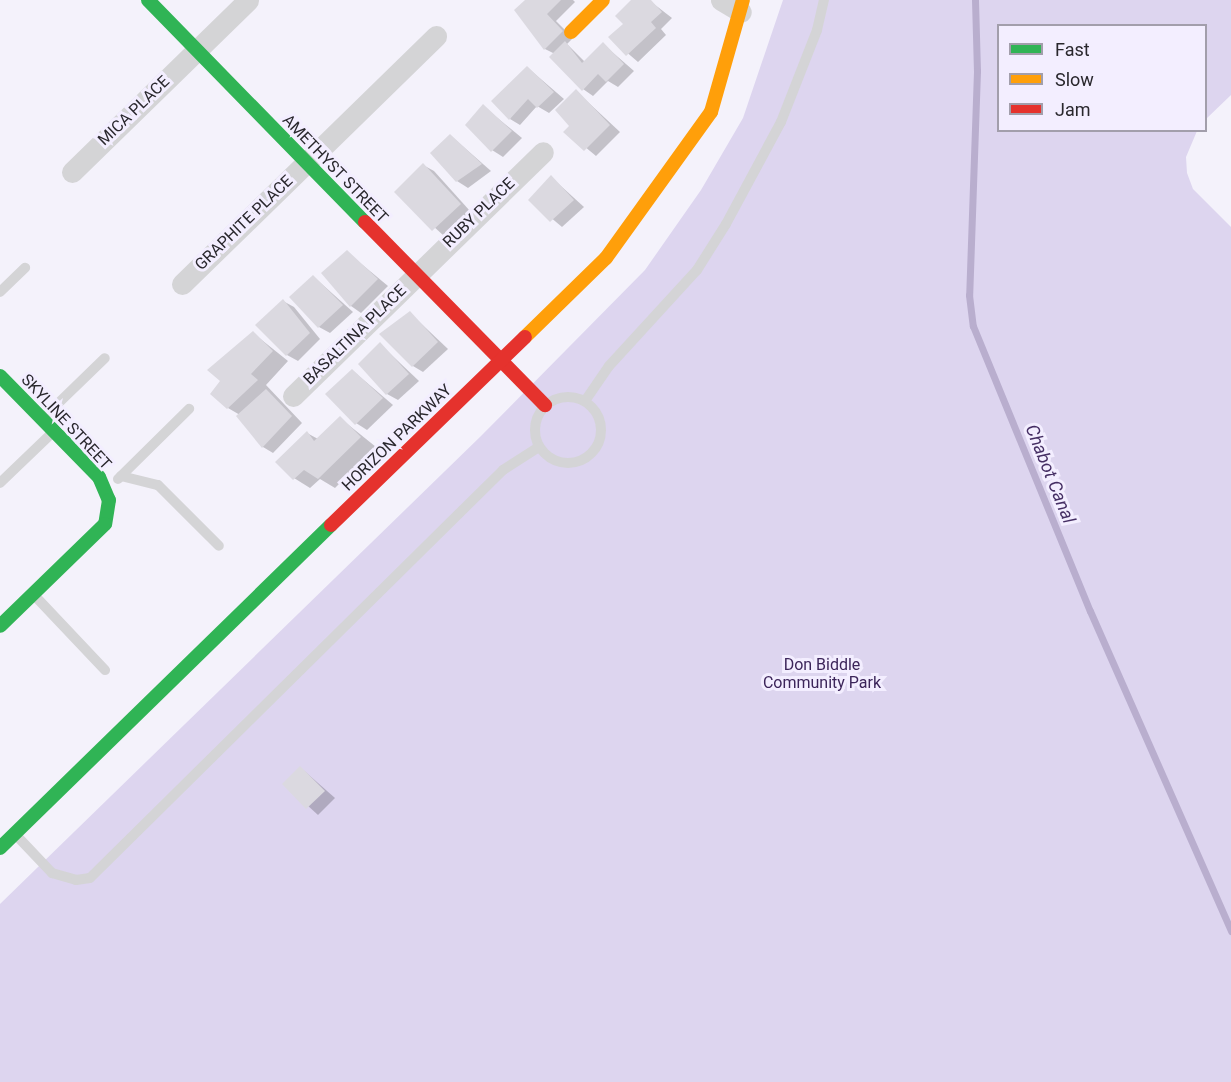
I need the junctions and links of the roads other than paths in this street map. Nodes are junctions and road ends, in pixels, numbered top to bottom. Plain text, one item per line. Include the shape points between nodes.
1 (148, 0) edge
2 (248, 0) edge
3 (603, 0) edge
4 (721, 0) edge
5 (824, 0) edge
6 (742, 6) edge
7 (571, 32) dead end
8 (436, 36) dead end
9 (196, 50) junction
10 (543, 152) dead end
11 (306, 162) junction
12 (72, 172) dead end
13 (24, 268) dead end
14 (416, 275) junction
15 (182, 284) dead end
16 (0, 292) edge
17 (105, 358) dead end
18 (500, 360) junction
19 (0, 376) edge
20 (293, 396) dead end
21 (585, 401) junction
22 (545, 405) junction
23 (189, 409) dead end
24 (42, 419) junction
25 (54, 431) junction
26 (539, 447) junction
27 (121, 476) junction
28 (0, 483) edge
29 (106, 492) junction
30 (219, 546) dead end
31 (33, 594) junction
32 (1, 624) edge
33 (105, 670) dead end
34 (15, 834) junction
35 (0, 848) edge

1 - 9 street, AMETHYST STREET
2 - 9 street, MICA PLACE
3 - 7 street
4 - 6 street
5 - 21 lane via 817,30 781,122 726,224 697,270 609,366
6 - 18 street, HORIZON PARKWAY via 711,112 606,258
8 - 11 street, GRAPHITE PLACE
9 - 11 street, AMETHYST STREET
9 - 12 street, MICA PLACE
10 - 14 street, RUBY PLACE
11 - 14 street, AMETHYST STREET
11 - 15 street, GRAPHITE PLACE
13 - 16 lane
14 - 18 street, AMETHYST STREET
14 - 20 street, BASALTINA PLACE
17 - 24 lane
18 - 22 street, AMETHYST STREET
18 - 34 street, HORIZON PARKWAY
19 - 24 street, SKYLINE STREET
21 - 22 lane via 564,396
21 - 26 lane via 594,408 602,427 591,454 565,463 554,460
22 - 26 lane via 535,424
23 - 27 lane
24 - 25 street, SKYLINE STREET
25 - 28 lane
25 - 29 street, SKYLINE STREET via 99,477
26 - 34 lane via 503,470 90,878 76,880 52,873
27 - 29 lane
27 - 30 lane via 158,485
29 - 31 street via 109,500 105,524
31 - 32 street
31 - 33 lane
34 - 35 street, HORIZON PARKWAY

